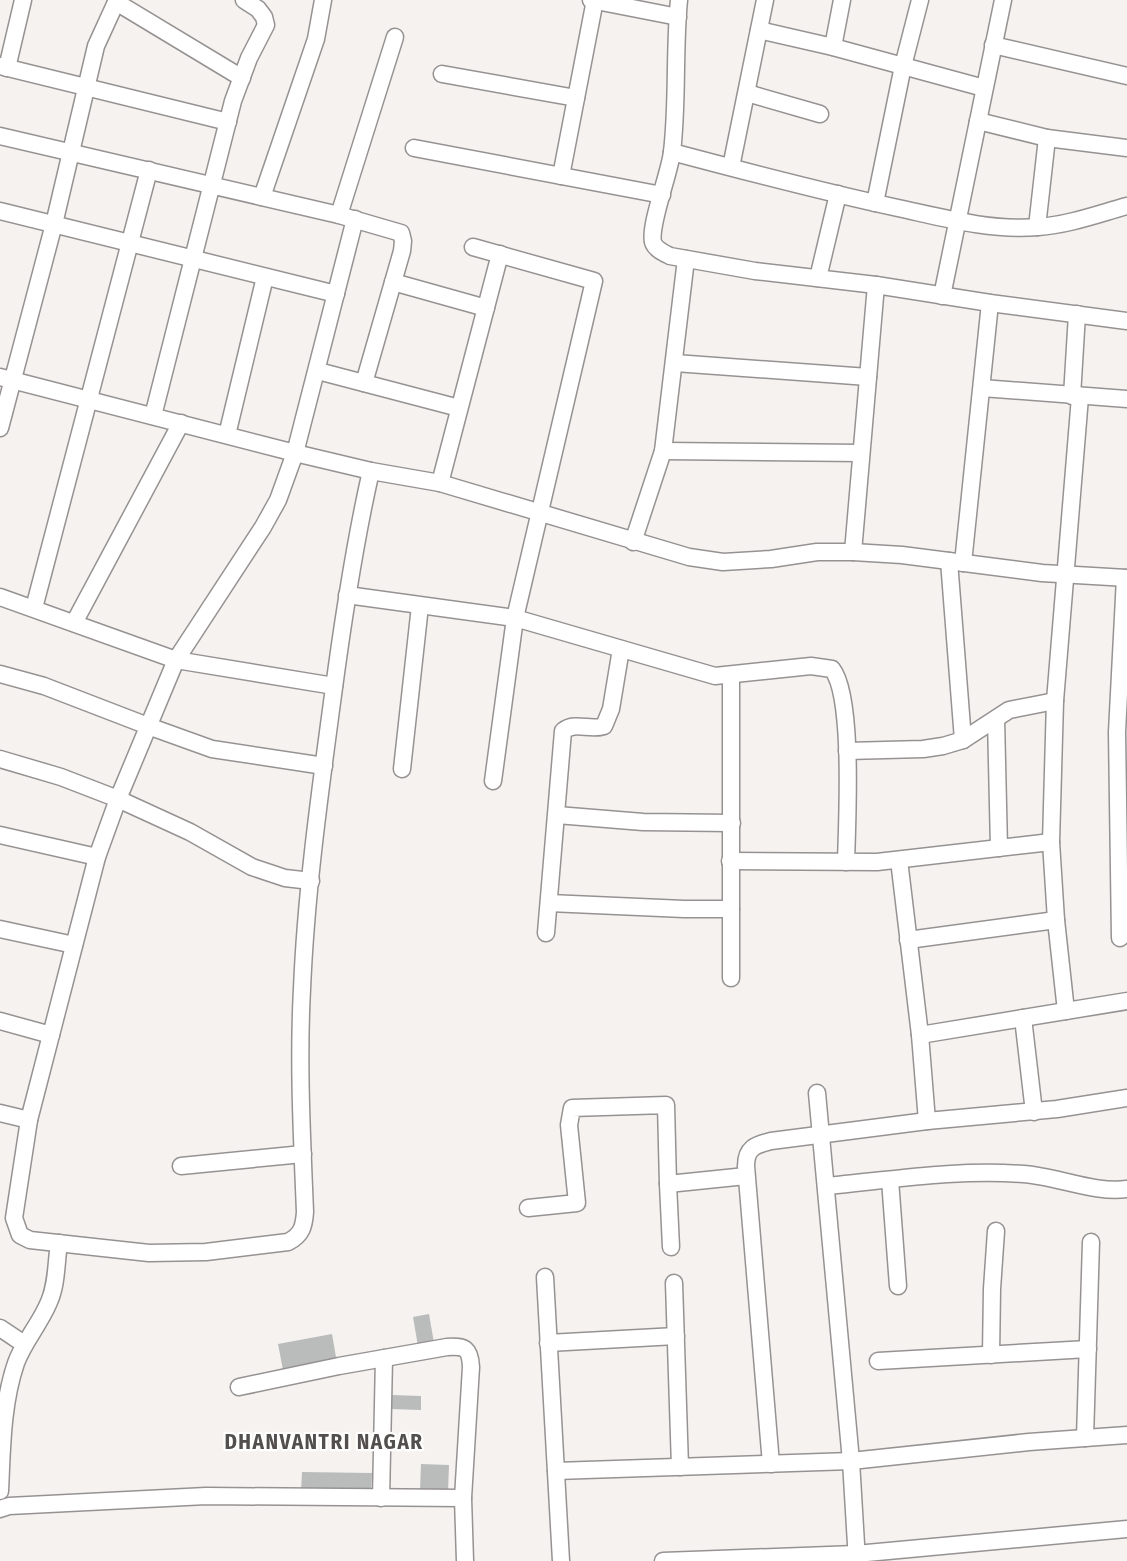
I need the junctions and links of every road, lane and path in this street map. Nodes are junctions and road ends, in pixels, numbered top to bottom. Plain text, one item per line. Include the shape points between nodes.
1 (23, 0) edge
2 (244, 0) edge
3 (323, 0) edge
4 (594, 0) edge
5 (765, 0) edge
6 (842, 0) edge
7 (920, 0) edge
8 (1003, 0) edge
9 (116, 1) edge
10 (679, 8) edge
11 (759, 30) junction
12 (395, 37) dead end
13 (993, 45) junction
14 (833, 47) junction
15 (903, 66) junction
16 (3, 67) edge
17 (442, 74) dead end
18 (1127, 76) edge
19 (242, 78) junction
20 (86, 86) junction
21 (984, 88) junction
22 (747, 93) junction
23 (576, 98) junction
24 (820, 114) dead end
25 (978, 121) junction
26 (228, 122) junction
27 (0, 136) edge
28 (1047, 138) junction
29 (414, 148) dead end
30 (1127, 148) edge
31 (71, 152) junction
32 (672, 152) junction
33 (731, 167) junction
34 (149, 170) junction
35 (561, 176) junction
36 (212, 185) junction
37 (838, 194) junction
38 (662, 195) junction
39 (262, 197) junction
40 (875, 203) junction
41 (1127, 206) edge
42 (0, 211) edge
43 (347, 217) junction
44 (957, 221) junction
45 (54, 224) junction
46 (1037, 227) junction
47 (131, 243) junction
48 (473, 247) dead end
49 (500, 255) junction
50 (193, 259) junction
51 (686, 259) junction
52 (265, 277) junction
53 (818, 278) junction
54 (393, 282) junction
55 (876, 285) junction
56 (336, 294) junction
57 (942, 296) junction
58 (990, 303) junction
59 (486, 308) junction
60 (1077, 314) junction
61 (1127, 321) edge
62 (675, 363) junction
63 (318, 371) junction
64 (868, 377) junction
65 (6, 379) edge
66 (364, 383) junction
67 (982, 388) junction
68 (1076, 396) junction
69 (90, 399) junction
70 (1127, 399) edge
71 (459, 408) junction
72 (153, 416) junction
73 (181, 423) junction
74 (0, 428) edge
75 (227, 435) junction
76 (663, 452) junction
77 (295, 453) junction
78 (861, 453) junction
79 (371, 471) junction
80 (440, 483) junction
81 (539, 514) junction
82 (633, 542) junction
83 (853, 552) junction
84 (956, 562) junction
85 (1065, 575) junction
86 (1126, 578) edge
87 (347, 595) junction
88 (0, 597) edge
89 (420, 606) junction
90 (34, 608) junction
91 (514, 618) junction
92 (75, 622) junction
93 (621, 650) junction
94 (176, 660) junction
95 (0, 674) edge
96 (731, 676) junction
97 (334, 686) junction
98 (1055, 701) junction
99 (996, 719) junction
100 (148, 726) junction
101 (963, 740) junction
102 (847, 751) junction
103 (0, 759) edge
104 (324, 766) junction
105 (402, 769) dead end
106 (493, 781) dead end
107 (117, 799) junction
108 (557, 815) junction
109 (732, 823) junction
110 (0, 835) edge
111 (1051, 842) junction
112 (999, 848) junction
113 (97, 857) junction
114 (899, 860) junction
115 (730, 861) junction
116 (846, 862) junction
117 (311, 881) junction
118 (549, 903) junction
119 (731, 909) junction
120 (1056, 920) junction
121 (0, 929) edge
122 (546, 933) dead end
123 (1120, 938) dead end
124 (908, 940) junction
125 (74, 945) junction
126 (731, 978) dead end
127 (1127, 1001) edge
128 (1066, 1011) junction
129 (1023, 1018) junction
130 (0, 1022) edge
131 (51, 1035) junction
132 (920, 1035) junction
133 (817, 1093) dead end
134 (1127, 1098) edge
135 (1034, 1112) junction
136 (0, 1113) edge
137 (29, 1120) junction
138 (927, 1121) junction
139 (821, 1136) junction
140 (303, 1154) junction
141 (182, 1166) dead end
142 (746, 1176) junction
143 (890, 1180) junction
144 (668, 1184) junction
145 (826, 1186) junction
146 (1127, 1189) edge
147 (528, 1208) dead end
148 (996, 1231) dead end
149 (1090, 1242) dead end
150 (58, 1243) junction
151 (671, 1247) dead end
152 (545, 1277) dead end
153 (674, 1283) dead end
154 (898, 1286) dead end
155 (0, 1328) edge
156 (676, 1336) junction
157 (548, 1343) junction
158 (24, 1344) junction
159 (1088, 1349) junction
160 (991, 1355) junction
161 (384, 1358) junction
162 (878, 1361) dead end
163 (239, 1387) dead end
164 (1127, 1435) edge
165 (1, 1437) edge
166 (1085, 1438) junction
167 (851, 1461) junction
168 (771, 1464) junction
169 (680, 1467) junction
170 (556, 1471) junction
171 (0, 1491) edge
172 (381, 1498) junction
173 (464, 1498) junction
174 (0, 1509) edge
175 (1127, 1529) edge
176 (919, 1555) edge
177 (856, 1558) edge
178 (788, 1559) edge
179 (722, 1560) edge
180 (465, 1561) edge
181 (561, 1561) edge
182 (663, 1561) edge

1 - 16 street
2 - 19 street via 258,9 266,25
3 - 39 street via 316,39
4 - 10 street
4 - 23 street
5 - 11 street
6 - 14 street
7 - 15 street
8 - 13 street
9 - 19 street
9 - 20 street via 96,46
10 - 32 street
11 - 14 street
11 - 22 street
12 - 43 street
13 - 18 street
13 - 21 street
14 - 15 street
15 - 21 street
15 - 40 street
16 - 20 street
17 - 23 street
19 - 26 street
20 - 26 street
20 - 31 street
21 - 25 street
22 - 24 street
22 - 33 street
23 - 35 street
25 - 28 street
25 - 44 street
26 - 36 street
27 - 31 street
28 - 30 street
28 - 46 street
29 - 35 street
31 - 34 street
31 - 45 street
32 - 33 street
32 - 38 street
33 - 37 street
34 - 36 street
34 - 47 street
35 - 38 street
36 - 39 street
36 - 50 street
37 - 40 street
37 - 53 street
38 - 51 street via 653,242 670,256
39 - 43 street
40 - 44 street
41 - 46 street
42 - 45 street
43 - 54 street via 401,233 404,241
43 - 56 street
44 - 46 street
44 - 57 street
45 - 47 street
45 - 65 street
47 - 50 street
47 - 69 street
48 - 49 street
49 - 59 street
49 - 81 street via 594,281
50 - 52 street
50 - 72 street
51 - 53 street
51 - 62 street
52 - 56 street
52 - 75 street
53 - 55 street
54 - 59 street
54 - 66 street
55 - 57 street
55 - 64 street
56 - 63 street
57 - 58 street
58 - 60 street
58 - 67 street
59 - 71 street
60 - 61 street
60 - 68 street
62 - 64 street
62 - 76 street
63 - 66 street
63 - 77 street
64 - 78 street
65 - 69 street
65 - 74 street
66 - 71 street
67 - 68 street
67 - 84 street
68 - 70 street
68 - 85 street
69 - 72 street
69 - 90 street
71 - 80 street
72 - 73 street
73 - 75 street
73 - 92 street
75 - 77 street
76 - 78 street
76 - 82 street
77 - 79 street
77 - 94 street via 264,527
78 - 83 street
79 - 80 street
79 - 87 street
80 - 81 street
81 - 82 street
81 - 91 street
82 - 83 street via 723,562
83 - 84 street
84 - 85 street
84 - 101 street
85 - 86 street
85 - 98 street
86 - 123 street via 1117,732
87 - 89 street
87 - 97 street
88 - 90 street
89 - 91 street
89 - 105 street
90 - 92 street
91 - 93 street
91 - 106 street
92 - 94 street
93 - 96 street via 698,673
93 - 108 street via 611,709 604,726 572,726 562,731
94 - 97 street
94 - 100 street
95 - 100 street via 44,686
96 - 102 street via 811,666 832,669 841,687
96 - 109 street
97 - 104 street
98 - 99 street via 1009,710
98 - 111 street
99 - 101 street
99 - 112 street
100 - 104 street via 212,749
100 - 107 street
101 - 102 street via 923,749
102 - 116 street
103 - 107 street
104 - 117 street
107 - 113 street
107 - 117 street via 190,832 252,867 285,878
108 - 109 street via 643,822
108 - 118 street
109 - 115 street
110 - 113 street
111 - 112 street
111 - 120 street
112 - 114 street
113 - 125 street
114 - 116 street
114 - 124 street
115 - 116 street
115 - 119 street
117 - 140 street via 302,989
118 - 119 street
118 - 122 street
119 - 126 street
120 - 124 street
120 - 128 street
121 - 125 street
124 - 132 street
125 - 131 street
127 - 128 street
128 - 129 street
129 - 132 street
129 - 135 street
130 - 131 street
131 - 137 street
132 - 138 street
133 - 139 street
134 - 135 street
135 - 138 street
136 - 137 street
137 - 150 street via 14,1218 16,1229 30,1240
138 - 139 street
139 - 142 street via 755,1145 746,1156
139 - 145 street
140 - 141 street
140 - 150 street via 304,1226 288,1242 206,1252 149,1253
142 - 144 street
142 - 168 street
143 - 145 street
143 - 146 street via 1006,1173
143 - 154 street
144 - 147 street via 666,1105 572,1108 569,1125 577,1203
144 - 151 street
145 - 167 street
148 - 160 street
149 - 159 street
150 - 158 street via 54,1288
152 - 157 street
153 - 156 street
155 - 158 street
156 - 157 street
156 - 169 street
157 - 170 street
158 - 165 street via 15,1364
159 - 160 street
159 - 166 street
160 - 162 street
161 - 163 street
161 - 172 street
161 - 173 street via 458,1346 471,1355
164 - 166 street
165 - 171 street
166 - 167 street
167 - 168 street
167 - 177 street
168 - 169 street
169 - 170 street
170 - 181 street
172 - 173 street
172 - 174 street via 206,1496
173 - 180 street
175 - 176 street
176 - 177 street
177 - 178 street
178 - 179 street
179 - 182 street

